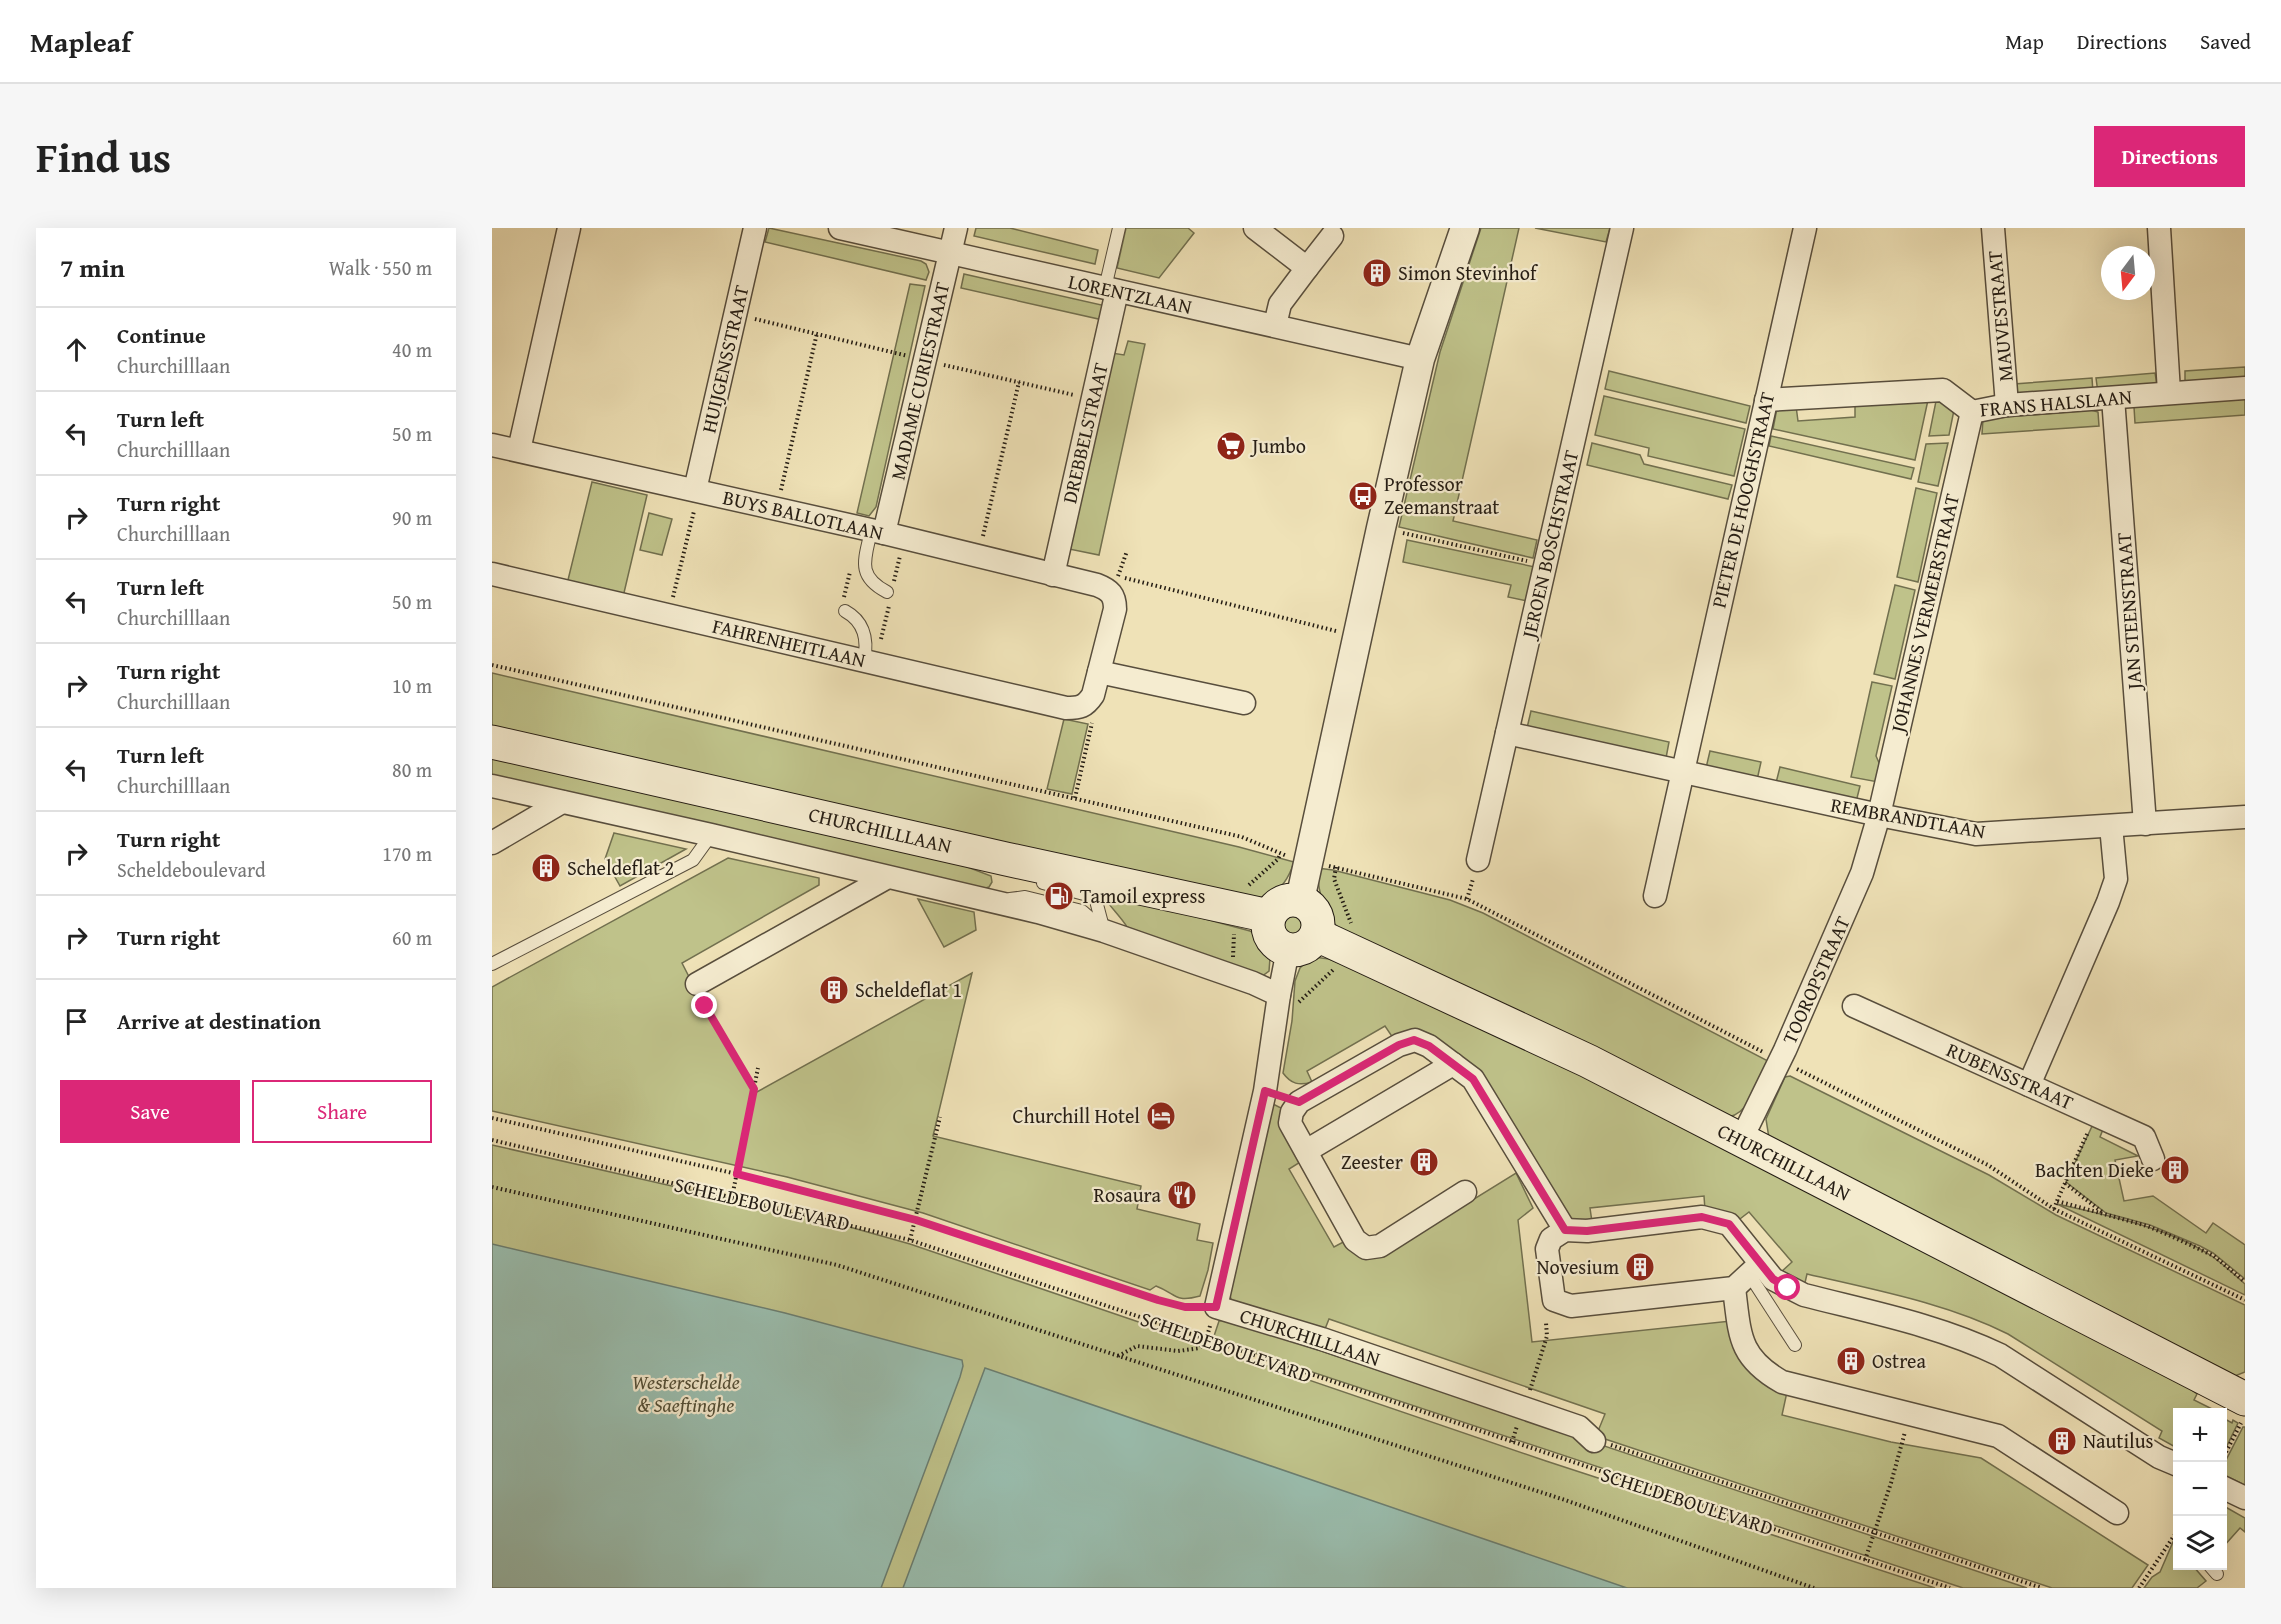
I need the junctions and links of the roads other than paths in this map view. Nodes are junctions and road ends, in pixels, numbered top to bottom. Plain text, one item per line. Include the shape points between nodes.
1 (569, 228) edge
2 (755, 228) edge
3 (840, 228) edge
4 (956, 228) edge
5 (1119, 228) edge
6 (1254, 228) edge
7 (1464, 228) edge
8 (1622, 228) edge
9 (1805, 228) edge
10 (1993, 228) edge
11 (2159, 228) edge
12 (1332, 236) dead end
13 (950, 253) junction
14 (1307, 268) junction
15 (1111, 290) junction
16 (1275, 325) junction
17 (1420, 359) junction
18 (2245, 388) edge
19 (2169, 392) junction
20 (2113, 398) junction
21 (1766, 400) junction
22 (2007, 405) junction
23 (1972, 412) junction
24 (492, 445) edge
25 (519, 450) junction
26 (697, 490) junction
27 (872, 531) junction
28 (492, 574) edge
29 (1053, 575) junction
30 (886, 592) dead end
31 (844, 610) road end
32 (864, 661) junction
33 (1099, 672) junction
34 (1244, 703) dead end
35 (1507, 734) junction
36 (492, 742) edge
37 (1681, 772) junction
38 (492, 786) edge
39 (562, 802) junction
40 (1879, 815) junction
41 (2245, 817) edge
42 (2145, 824) junction
43 (2111, 826) junction
44 (711, 835) junction
45 (492, 843) edge
46 (1478, 860) dead end
47 (1020, 872) junction
48 (886, 878) junction
49 (1655, 896) dead end
50 (1300, 900) junction
51 (1269, 916) junction
52 (1104, 931) junction
53 (1317, 935) junction
54 (1288, 950) junction
55 (492, 963) edge
56 (697, 984) dead end
57 (1279, 995) junction
58 (1854, 1006) dead end
59 (1454, 1064) junction
60 (2029, 1085) junction
61 (1265, 1091) junction
62 (1299, 1102) junction
63 (1742, 1140) junction
64 (1306, 1151) junction
65 (2152, 1159) dead end
66 (1465, 1192) dead end
67 (1565, 1230) junction
68 (1748, 1275) junction
69 (1795, 1344) dead end
70 (2244, 1403) edge
71 (1587, 1434) road end
72 (2173, 1464) edge
73 (2227, 1489) edge
74 (2245, 1498) edge
75 (2117, 1514) dead end

1 - 25 street
2 - 26 street, HUIJGENSSTRAAT
3 - 13 street, LORENTZLAAN
4 - 13 street, MADAME CURIESTRAAT
5 - 15 lane
6 - 14 street
7 - 17 street
8 - 35 street, JEROEN BOSCHSTRAAT
9 - 21 street, PIETER DE HOOGHSTRAAT
10 - 22 street, MAUVESTRAAT
11 - 19 street
12 - 14 street
13 - 15 street, LORENTZLAAN
13 - 27 street, MADAME CURIESTRAAT
14 - 16 street via 1280,304
15 - 16 street, LORENTZLAAN
15 - 29 street, DREBBELSTRAAT
16 - 17 street, LORENTZLAAN
17 - 50 street
18 - 19 street, FRANS HALSLAAN
19 - 20 street, FRANS HALSLAAN
20 - 22 street, FRANS HALSLAAN
20 - 42 street, JAN STEENSTRAAT
21 - 23 street, FRANS HALSLAAN via 1943,390
21 - 37 street, PIETER DE HOOGHSTRAAT
22 - 23 street, FRANS HALSLAAN
23 - 40 street, JOHANNES VERMEERSTRAAT
24 - 25 street, BUYS BALLOTLAAN
25 - 26 street, BUYS BALLOTLAAN
26 - 27 street, BUYS BALLOTLAAN
27 - 29 street, BUYS BALLOTLAAN
27 - 30 lane, MADAME CURIESTRAAT via 864,560 866,575
28 - 32 street, FAHRENHEITLAAN
29 - 33 street, BUYS BALLOTLAAN via 1097,585 1112,593 1114,609
31 - 32 lane via 863,629 867,645
32 - 33 street, FAHRENHEITLAAN via 1066,708 1087,705
33 - 34 street
35 - 37 street, REMBRANDTLAAN
35 - 46 street, JEROEN BOSCHSTRAAT
36 - 47 main road, CHURCHILLLAAN
37 - 40 street, REMBRANDTLAAN
37 - 49 street
38 - 39 street
39 - 44 street
39 - 45 street
40 - 43 street, REMBRANDTLAAN via 1976,834
40 - 63 street, TOOROPSTRAAT via 1862,873
41 - 42 street, REMBRANDTLAAN
42 - 43 street, REMBRANDTLAAN
43 - 60 street via 2116,879
44 - 48 street
44 - 55 lane via 693,860
47 - 51 main road, CHURCHILLLAAN
47 - 52 lane via 1095,897
48 - 52 street
48 - 56 street
50 - 51 main road via 1276,905
50 - 53 main road via 1312,907 1319,921
51 - 54 main road via 1268,930 1275,943
52 - 57 street
53 - 54 main road via 1310,945
53 - 63 main road, CHURCHILLLAAN via 1588,1060
54 - 57 street, CHURCHILLLAAN
57 - 61 street, CHURCHILLLAAN
58 - 60 street, RUBENSSTRAAT
59 - 62 street via 1414,1040
59 - 64 street
59 - 67 street via 1473,1079
60 - 65 street, RUBENSSTRAAT via 2144,1137
61 - 62 street
61 - 71 street, CHURCHILLLAAN via 1216,1307 1322,1339
62 - 64 street via 1290,1123
63 - 70 main road, CHURCHILLLAAN
64 - 66 street via 1355,1240 1366,1248 1380,1246
67 - 68 street via 1587,1231 1702,1217 1729,1224
67 - 68 street via 1551,1239 1547,1249 1554,1300 1571,1306
68 - 69 lane
68 - 72 street via 1773,1279 1804,1295 1926,1326 1972,1342 2000,1355
68 - 75 street via 1741,1337 1753,1362 1767,1374 1782,1383 1998,1436
73 - 74 street

